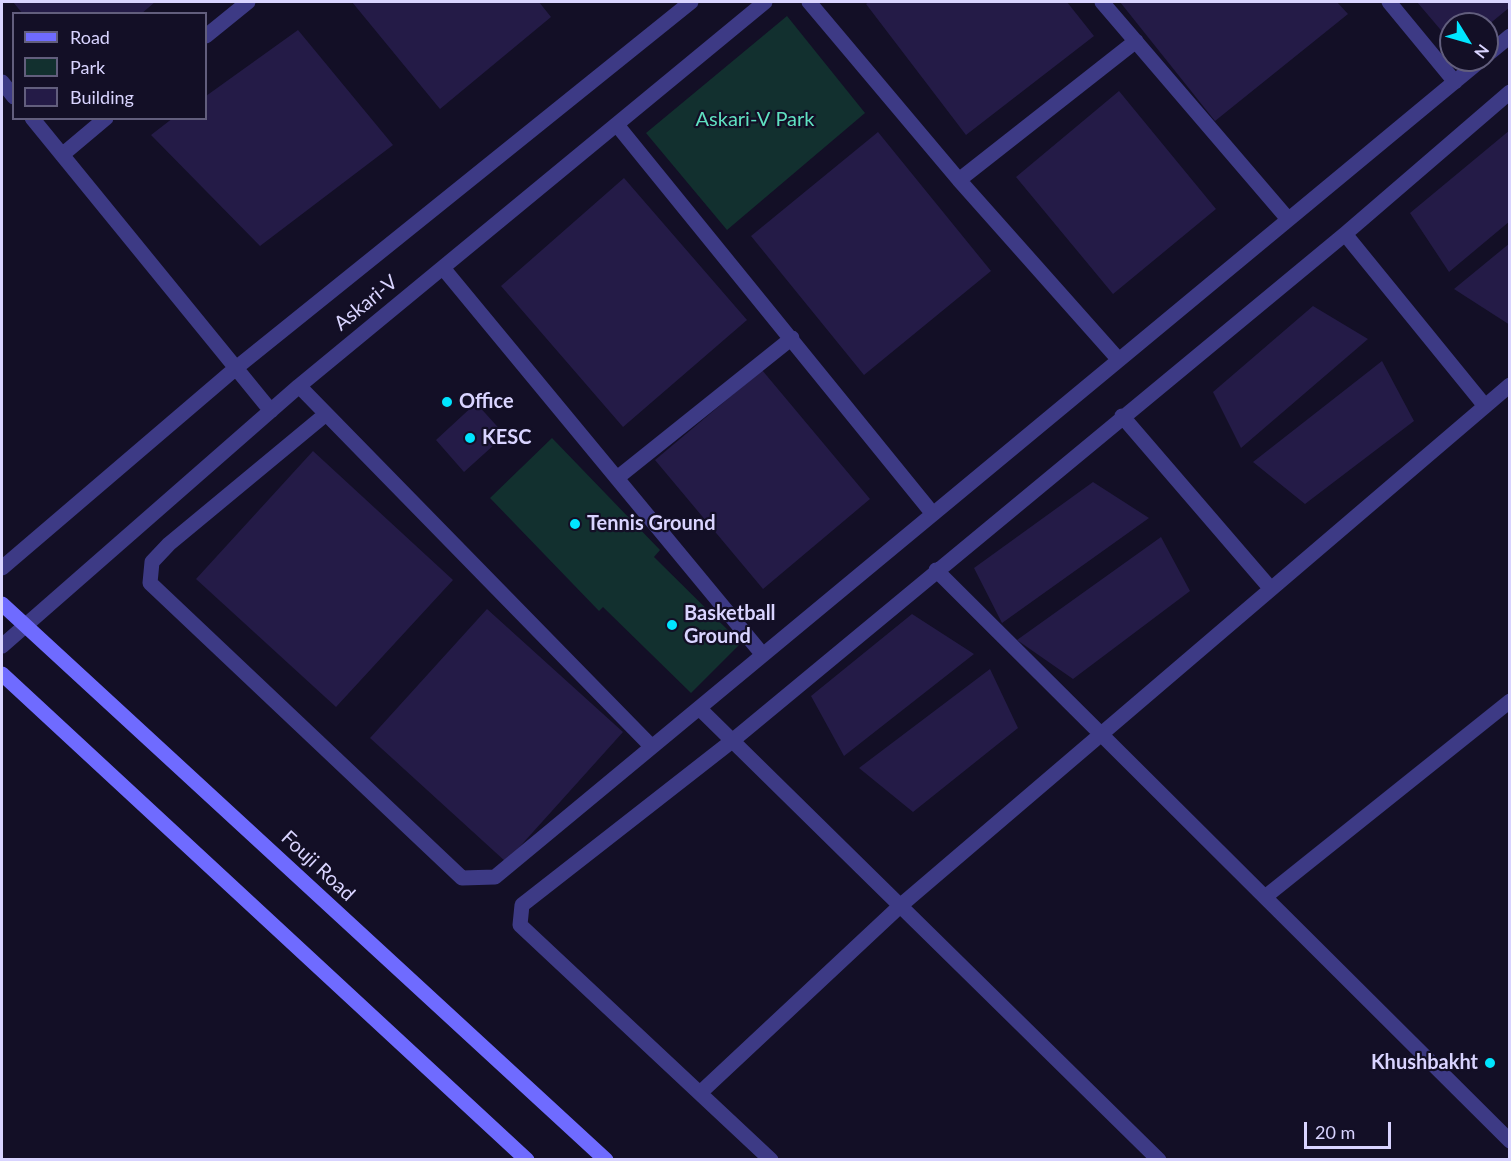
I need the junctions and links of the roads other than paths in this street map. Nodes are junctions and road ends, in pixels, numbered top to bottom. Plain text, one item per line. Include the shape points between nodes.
1 (248, 2) edge
2 (691, 2) edge
3 (765, 2) edge
4 (809, 2) edge
5 (1102, 2) edge
6 (1389, 2) edge
7 (207, 35) edge
8 (1136, 42) junction
9 (1467, 72) edge
10 (2, 82) edge
11 (1455, 82) junction
12 (1509, 92) edge
13 (12, 94) edge
14 (34, 120) edge
15 (104, 120) edge
16 (617, 125) junction
17 (62, 154) junction
18 (959, 180) junction
19 (1288, 219) junction
20 (1344, 234) junction
21 (443, 268) junction
22 (792, 338) junction
23 (1119, 360) junction
24 (236, 368) junction
25 (1509, 385) edge
26 (299, 386) junction
27 (1485, 406) junction
28 (271, 411) junction
29 (326, 414) junction
30 (1122, 416) junction
31 (617, 478) junction
32 (933, 514) junction
33 (2, 568) edge
34 (936, 570) junction
35 (1271, 589) junction
36 (2, 604) edge
37 (25, 626) junction
38 (2, 646) edge
39 (764, 655) junction
40 (2, 674) edge
41 (1509, 701) edge
42 (699, 708) junction
43 (1101, 734) junction
44 (732, 741) junction
45 (652, 747) junction
46 (1265, 897) junction
47 (900, 906) junction
48 (700, 1093) junction
49 (1509, 1141) edge
50 (527, 1160) edge
51 (606, 1160) edge
52 (771, 1160) edge
53 (1159, 1160) edge

1 - 7 street
2 - 24 street, Askari-V
3 - 16 street, Askari-V
4 - 18 street
5 - 8 street
6 - 11 street
8 - 18 street
8 - 19 street
9 - 11 street
10 - 13 street
11 - 19 street
12 - 20 street
14 - 17 street
15 - 17 street
16 - 21 street, Askari-V
16 - 22 street
17 - 24 street
18 - 23 street
19 - 23 street
20 - 27 street
20 - 30 street
21 - 26 street, Askari-V
21 - 31 street
22 - 31 street
22 - 32 street
23 - 32 street
24 - 28 street
24 - 33 street, Askari-V
25 - 27 street
26 - 28 street, Askari-V
26 - 29 street
27 - 35 street
28 - 37 street, Askari-V
29 - 45 street
29 - 45 street via 169,544 152,562 150,583 462,878 495,877
30 - 34 street
30 - 35 street
31 - 39 street
32 - 39 street
34 - 43 street
34 - 44 street
35 - 43 street
36 - 37 main road, Fouji Road
37 - 38 street, Askari-V
37 - 51 main road, Fouji Road
39 - 42 street
40 - 50 main road
41 - 46 street
42 - 44 street
42 - 45 street
43 - 46 street
43 - 47 street
44 - 47 street
44 - 48 street via 522,905 520,925
46 - 49 street
47 - 48 street
47 - 53 street
48 - 52 street

